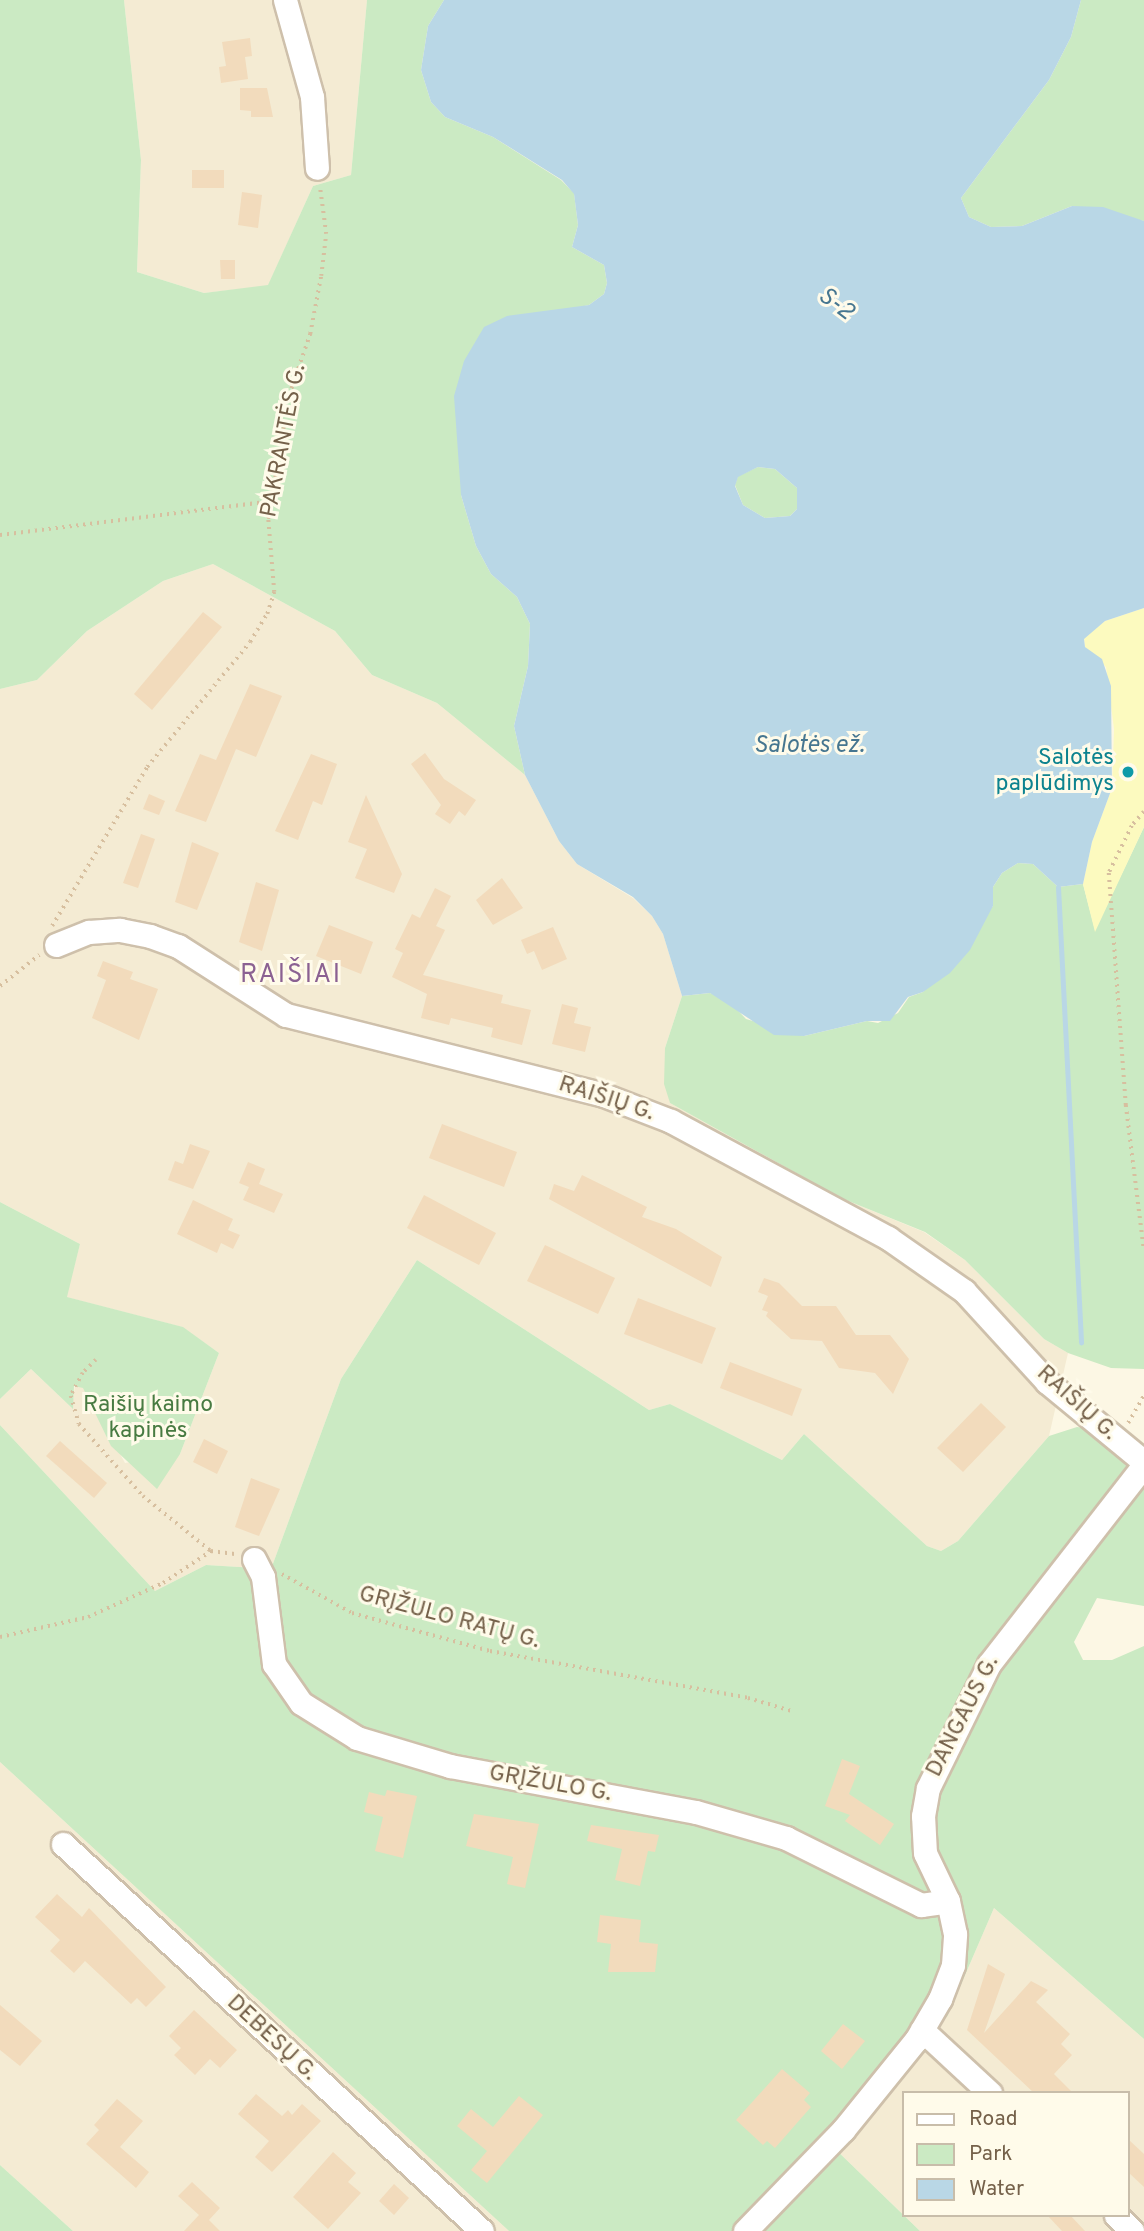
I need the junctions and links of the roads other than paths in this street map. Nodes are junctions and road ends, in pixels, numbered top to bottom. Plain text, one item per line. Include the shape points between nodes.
1 (285, 0) edge
2 (317, 168) road end
3 (56, 945) road end
4 (1144, 1464) edge
5 (254, 1559) road end
6 (63, 1844) dead end
7 (948, 1901) junction
8 (922, 2030) junction
9 (988, 2091) edge
10 (1118, 2217) edge
11 (482, 2231) edge
12 (745, 2231) edge
13 (1132, 2231) edge

1 - 2 street via 312,97
3 - 4 street, RAIŠIŲ G. via 89,932 120,930 150,936 178,946 286,1015 601,1094 671,1121 888,1238 964,1291 1047,1382
4 - 7 street, DANGAUS G. via 1017,1622 950,1736 928,1788 923,1816 925,1853
5 - 7 street, GRĮŽULO G. via 263,1577 274,1664 301,1703 356,1738 450,1766 696,1812 786,1838 921,1905
6 - 11 street, DEBESŲ G.
7 - 8 street, DANGAUS G. via 955,1934 953,1965
8 - 9 street
8 - 12 street, DANGAUS G. via 843,2130
10 - 13 street

